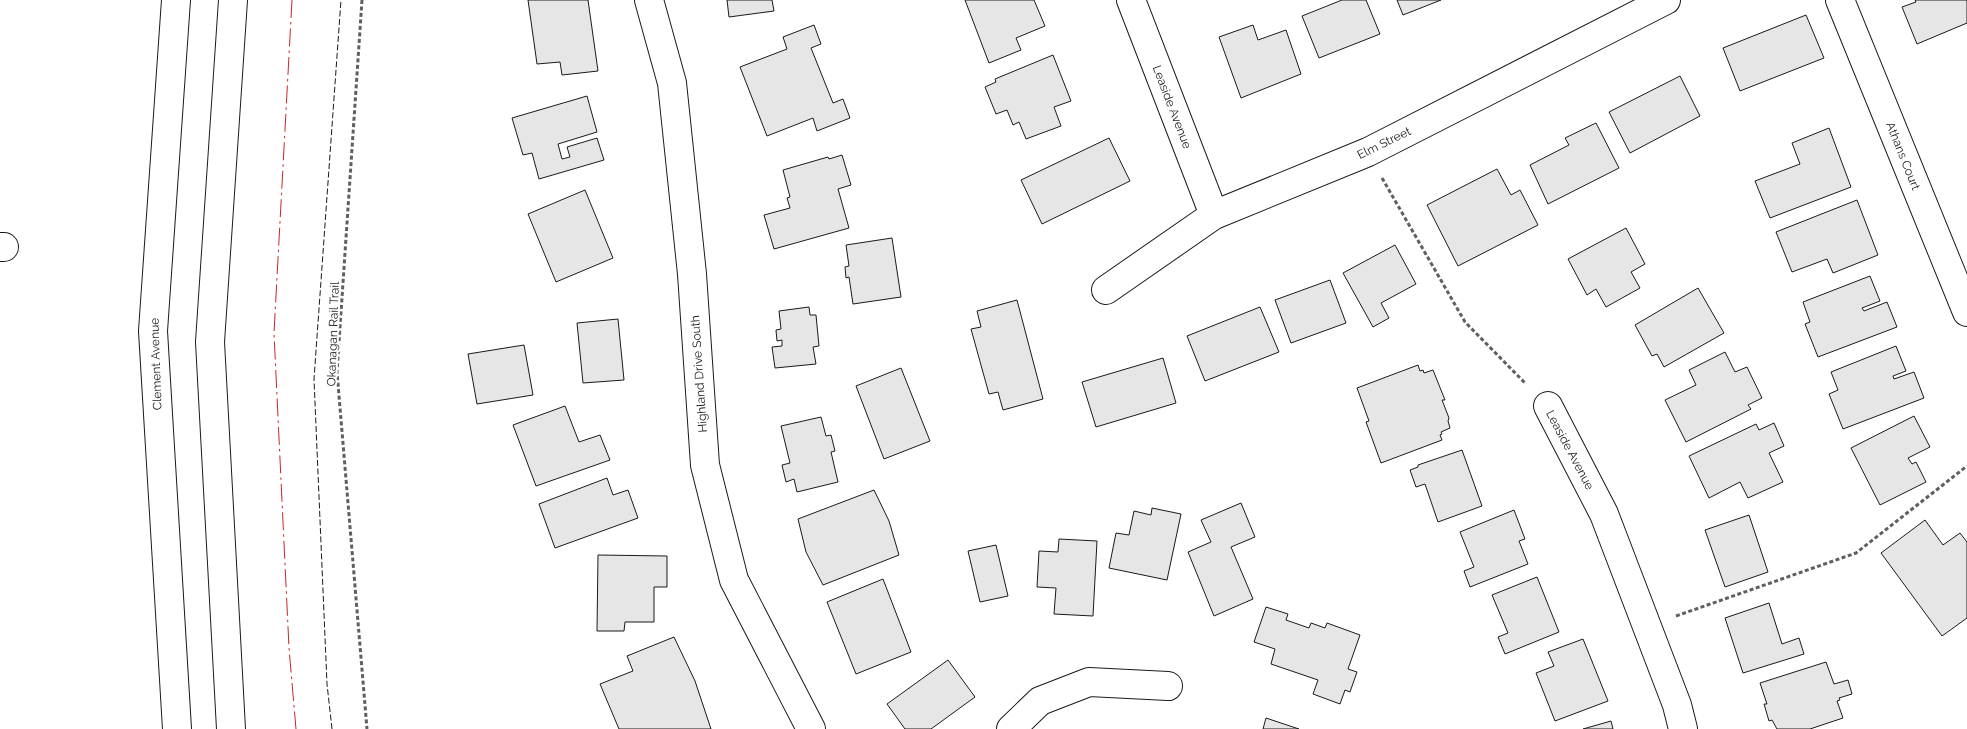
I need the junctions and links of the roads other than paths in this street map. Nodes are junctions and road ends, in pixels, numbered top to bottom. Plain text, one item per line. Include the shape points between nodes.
1 (176, 0) edge
2 (232, 0) edge
3 (649, 0) edge
4 (1131, 0) edge
5 (1666, 0) edge
6 (1840, 0) edge
7 (1214, 214) junction
8 (1106, 290) dead end
9 (1967, 312) edge
10 (1548, 406) road end
11 (1168, 686) dead end
12 (177, 729) edge
13 (231, 729) edge
14 (811, 729) edge
15 (1011, 729) edge
16 (1683, 729) edge

1 - 12 street, Clement Avenue via 153,331
2 - 13 street via 210,342
3 - 14 street, Highland Drive South via 672,83 692,274 704,465 734,580
4 - 7 street, Leaside Avenue
5 - 7 street, Elm Street via 1368,152
6 - 9 street, Athans Court
7 - 8 street, Elm Street
10 - 16 street, Leaside Avenue via 1604,514 1677,705
11 - 15 street via 1089,682 1040,701

